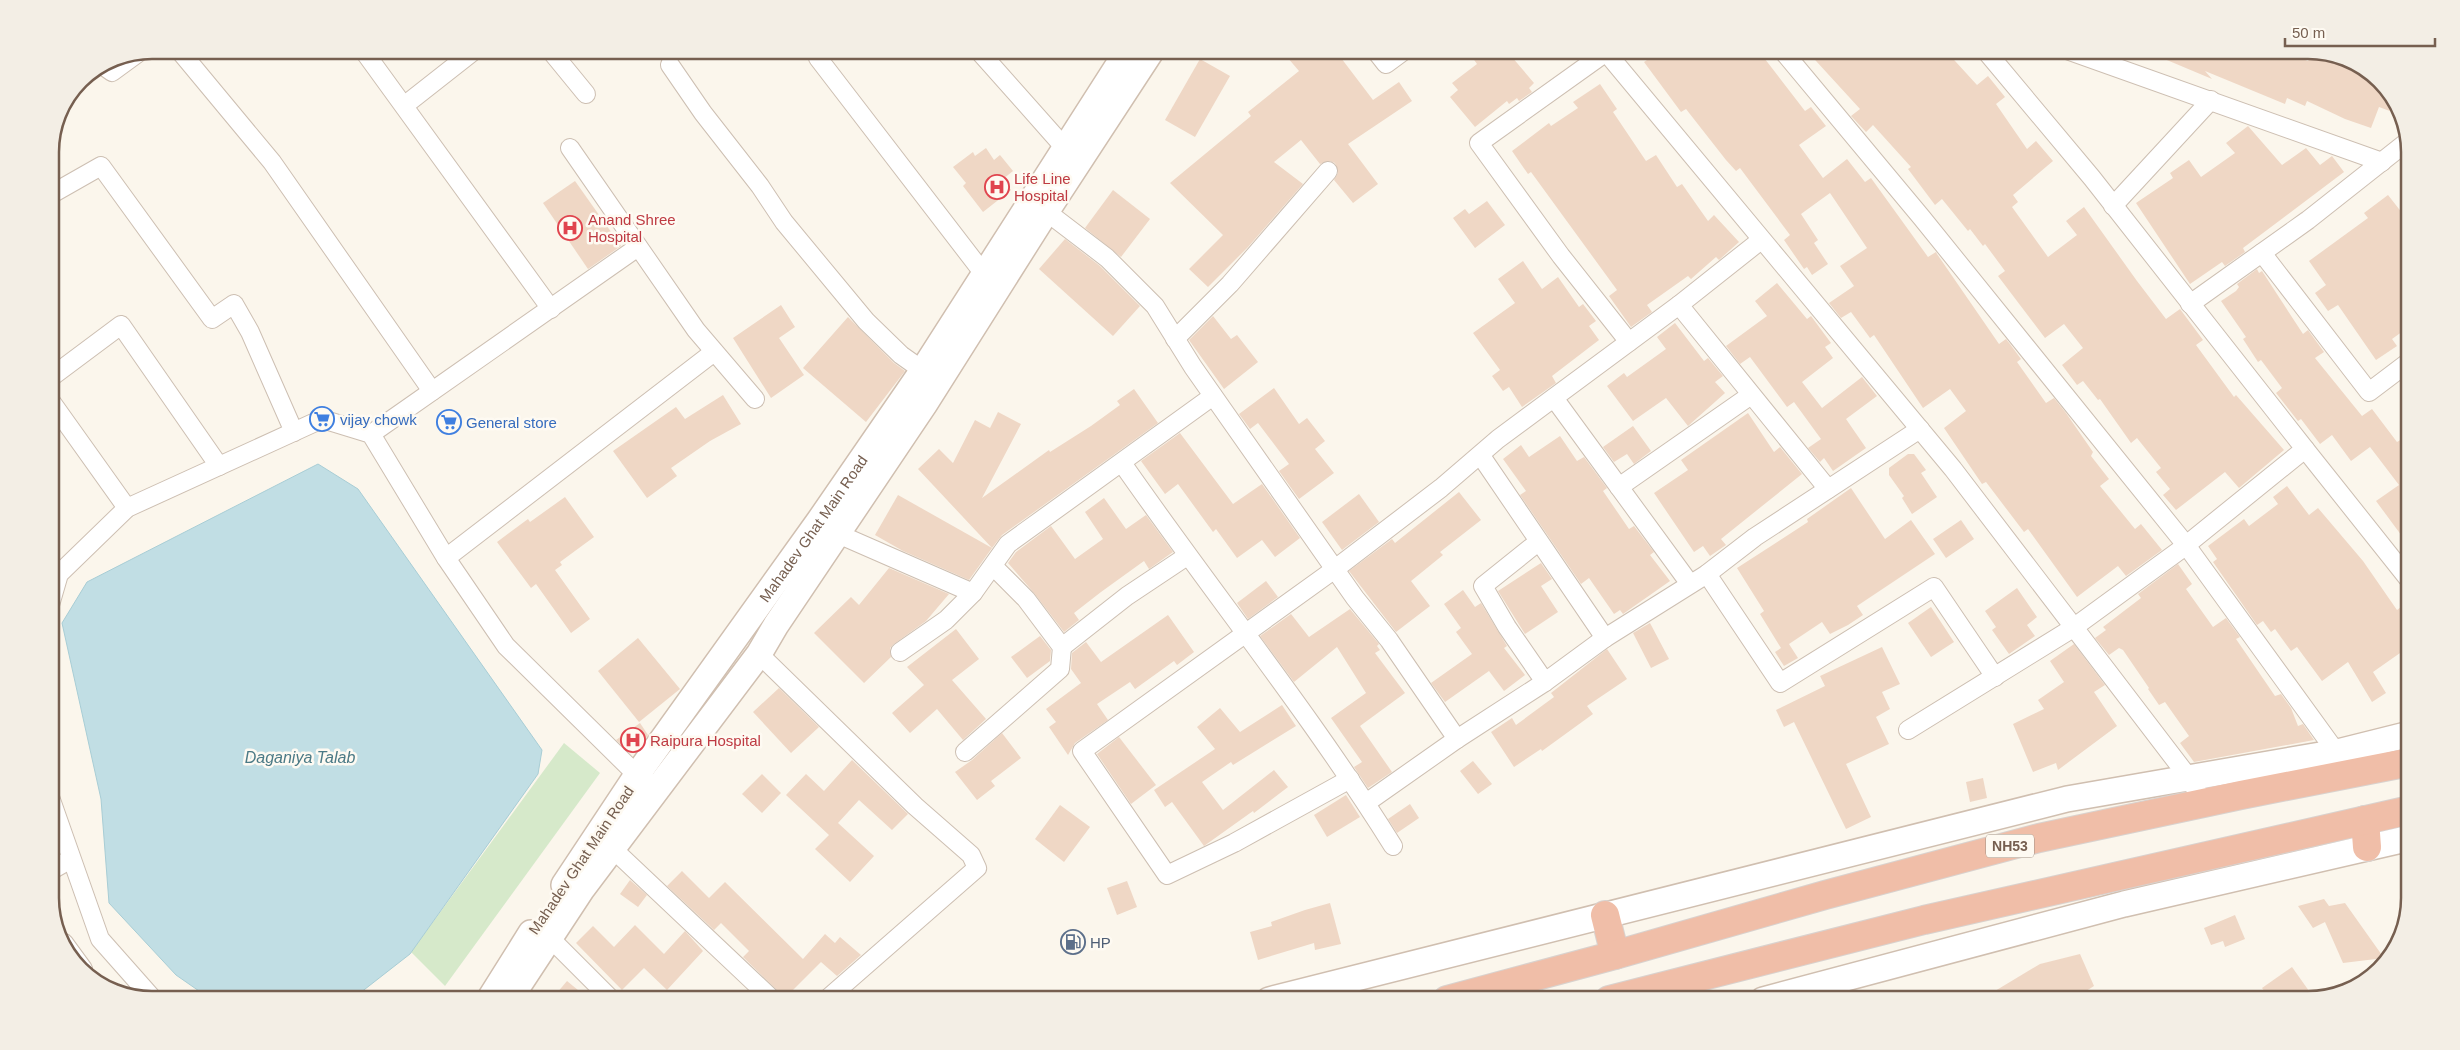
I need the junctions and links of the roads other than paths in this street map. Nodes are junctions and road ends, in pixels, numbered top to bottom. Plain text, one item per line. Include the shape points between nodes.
1 (186, 59) edge
2 (370, 59) edge
3 (464, 59) edge
4 (557, 59) edge
5 (819, 59) edge
6 (986, 59) edge
7 (1122, 59) edge
8 (1145, 59) edge
9 (1382, 59) edge
10 (1393, 59) edge
11 (1597, 59) edge
12 (1614, 59) edge
13 (1790, 59) edge
14 (1992, 59) edge
15 (2093, 59) edge
16 (123, 64) edge
17 (670, 65) dead end
18 (108, 69) edge
19 (586, 94) dead end
20 (2210, 100) junction
21 (405, 105) junction
22 (2401, 147) edge
23 (570, 148) dead end
24 (1065, 148) junction
25 (2382, 162) junction
26 (1328, 171) dead end
27 (59, 190) edge
28 (1038, 206) junction
29 (2113, 206) junction
30 (1761, 240) junction
31 (638, 247) junction
32 (2262, 253) junction
33 (984, 274) junction
34 (2190, 304) junction
35 (1679, 305) junction
36 (551, 309) junction
37 (1176, 339) junction
38 (1629, 342) junction
39 (714, 352) junction
40 (2401, 367) edge
41 (59, 371) edge
42 (931, 376) junction
43 (432, 391) junction
44 (1751, 394) junction
45 (1213, 396) junction
46 (755, 398) dead end
47 (1554, 398) junction
48 (59, 413) edge
49 (1920, 429) junction
50 (294, 432) junction
51 (371, 434) junction
52 (2304, 449) junction
53 (1481, 456) junction
54 (1122, 463) junction
55 (219, 466) junction
56 (1619, 487) junction
57 (1828, 490) junction
58 (127, 508) junction
59 (829, 527) junction
60 (1538, 542) junction
61 (2186, 545) junction
62 (1187, 556) junction
63 (446, 558) junction
64 (993, 566) junction
65 (1335, 569) junction
66 (2401, 569) edge
67 (59, 574) edge
68 (1707, 574) junction
69 (1690, 584) junction
70 (973, 593) junction
71 (2073, 628) junction
72 (1246, 634) junction
73 (1605, 638) junction
74 (1062, 647) junction
75 (900, 652) dead end
76 (759, 654) junction
77 (1995, 677) junction
78 (1545, 682) junction
79 (1908, 730) dead end
80 (1457, 738) junction
81 (2401, 738) edge
82 (965, 752) dead end
83 (2401, 762) edge
84 (2344, 763) junction
85 (1350, 778) junction
86 (2190, 778) junction
87 (648, 782) junction
88 (1366, 803) junction
89 (2204, 803) junction
90 (2401, 812) edge
91 (2365, 820) junction
92 (59, 824) edge
93 (2401, 840) edge
94 (1393, 846) dead end
95 (2367, 847) junction
96 (613, 849) junction
97 (71, 859) junction
98 (59, 866) edge
99 (1605, 915) junction
100 (549, 937) junction
101 (1615, 955) junction
102 (146, 990) edge
103 (493, 991) edge
104 (515, 991) edge
105 (603, 991) edge
106 (763, 991) edge
107 (836, 991) edge
108 (1305, 991) edge
109 (1481, 991) edge
110 (1644, 991) edge
111 (1797, 991) edge

1 - 43 street via 272,162
2 - 21 street
3 - 21 street
4 - 19 street
5 - 33 street
6 - 24 street
7 - 24 street, Mahadev Ghat Main Road
8 - 28 street
9 - 10 street via 1386,64
11 - 38 street via 1479,143 1561,256
12 - 30 street
13 - 61 street via 1947,248
14 - 29 street
15 - 20 street
16 - 18 street via 112,72
17 - 42 street via 794,234 882,337
20 - 25 street
20 - 29 street
21 - 36 street
22 - 25 street
23 - 31 street
24 - 28 street, Mahadev Ghat Main Road
25 - 32 street
26 - 37 street via 1230,284
27 - 50 street via 101,166 212,319 234,304 250,332
28 - 33 street, Mahadev Ghat Main Road
28 - 37 street via 1108,258 1155,306
28 - 42 street
29 - 34 street
30 - 35 street
30 - 49 street
31 - 36 street
31 - 39 street
32 - 34 street
32 - 40 street via 2369,392
33 - 42 street, Mahadev Ghat Main Road
34 - 52 street
35 - 38 street
35 - 44 street
36 - 43 street
37 - 45 street
38 - 47 street
39 - 46 street
39 - 63 street
41 - 55 street via 121,325
42 - 59 street, Mahadev Ghat Main Road
43 - 51 street
44 - 56 street
44 - 57 street
45 - 54 street
45 - 65 street
47 - 53 street via 1498,439
47 - 56 street
48 - 58 street
49 - 57 street
49 - 71 street
50 - 51 street via 322,419
50 - 55 street
51 - 63 street
52 - 61 street
52 - 66 street
53 - 60 street
53 - 65 street
54 - 62 street
54 - 64 street via 1008,544
55 - 58 street
56 - 69 street
57 - 68 street
58 - 67 street
59 - 70 street
59 - 76 street
59 - 87 street, Mahadev Ghat Main Road
60 - 73 street
60 - 78 street via 1482,586
61 - 71 street
61 - 84 street
62 - 72 street
62 - 74 street via 1127,596
63 - 87 street via 506,646
64 - 70 street
64 - 74 street via 1026,599
65 - 72 street
65 - 80 street
68 - 69 street
68 - 77 street via 1780,683 1934,587
69 - 73 street
70 - 75 street via 946,620
71 - 77 street
71 - 86 street
72 - 85 street
72 - 85 street via 1082,751 1167,875 1234,843
73 - 78 street
74 - 82 street via 1060,670
76 - 87 street
76 - 107 street via 915,806 971,855 977,868
77 - 79 street
78 - 80 street
80 - 88 street
81 - 84 street
83 - 84 highway, NH53
84 - 86 street
84 - 89 highway, NH53
85 - 88 street
86 - 89 street
86 - 99 street via 2066,799
87 - 96 street
87 - 103 street, Mahadev Ghat Main Road via 582,860
88 - 94 street
89 - 101 highway, NH53 via 2039,838
90 - 91 highway
91 - 95 highway
91 - 110 highway via 1934,917
92 - 97 street
93 - 95 street
95 - 111 street via 2124,904
96 - 100 street
96 - 106 street
97 - 98 street
97 - 102 street via 100,939
99 - 101 highway
99 - 108 street
100 - 104 street
100 - 105 street
101 - 109 highway, NH53

